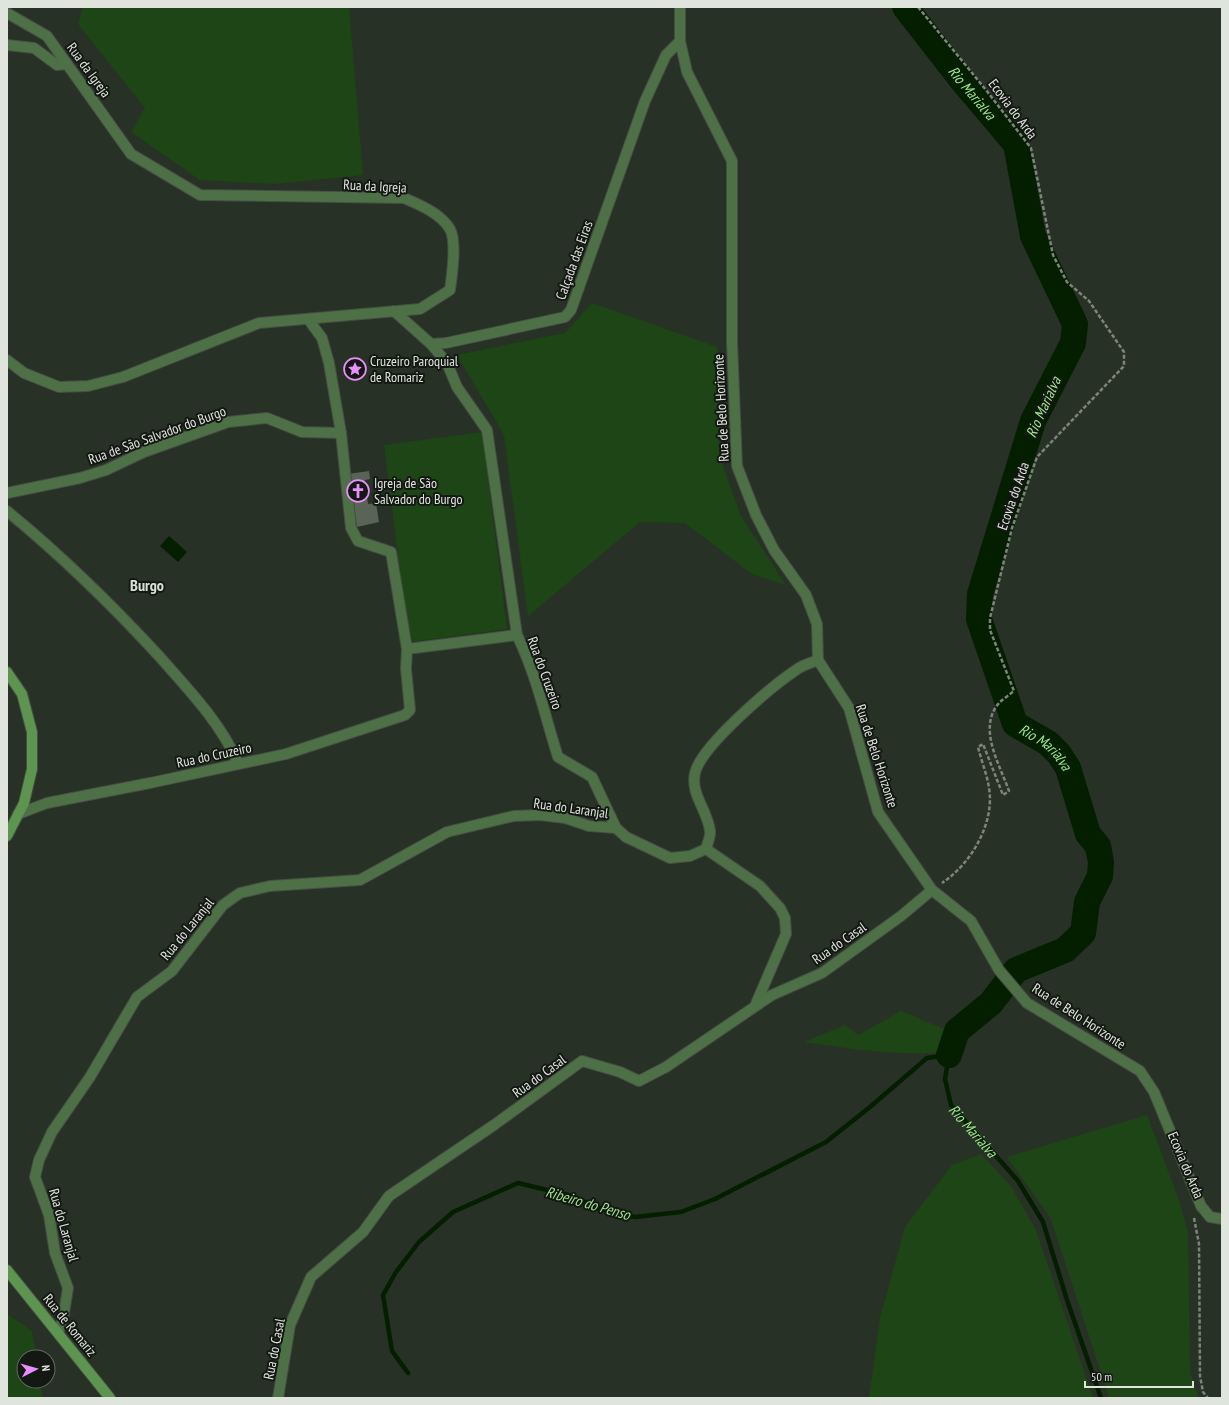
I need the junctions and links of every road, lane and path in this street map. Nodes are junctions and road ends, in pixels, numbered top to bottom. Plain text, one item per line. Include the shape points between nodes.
1 (680, 7) edge
2 (918, 7) edge
3 (7, 13) edge
4 (680, 41) junction
5 (7, 45) edge
6 (67, 64) junction
7 (394, 311) junction
8 (308, 319) junction
9 (431, 344) junction
10 (7, 360) edge
11 (341, 433) junction
12 (7, 493) edge
13 (7, 511) edge
14 (517, 635) junction
15 (407, 649) junction
16 (818, 660) junction
17 (7, 672) edge
18 (238, 764) junction
19 (18, 814) junction
20 (616, 828) junction
21 (7, 836) edge
22 (706, 849) junction
23 (932, 890) junction
24 (755, 1006) junction
25 (1193, 1211) dead end
26 (1222, 1219) edge
27 (7, 1270) edge
28 (58, 1333) junction
29 (110, 1398) edge
30 (278, 1398) edge
31 (1208, 1398) edge

1 - 4 street, Rua de Belo Horizonte
2 - 23 path, Ecovia do Arda via 1031,148 1053,255 1066,282 1088,301 1124,352 1124,366 1037,457 1012,528 990,618 990,630 1014,691 999,703 993,713 989,736 1009,791 1003,795 983,744 978,747 989,789 984,831 961,868
3 - 6 street, Rua da Igreja via 47,36
4 - 9 street, Calçada das Eiras via 666,55 645,101 574,302 565,317
4 - 16 street, Rua de Belo Horizonte via 687,72 732,161 732,343 737,466 756,515 774,550 806,595 817,624
5 - 6 street via 34,48 57,65
6 - 7 street, Rua da Igreja via 132,154 200,195 404,198 428,208 450,229 454,258 450,290 420,309
7 - 8 street, Rua da Igreja
7 - 9 street
8 - 10 street, Rua da Igreja via 259,323 123,377 88,386 59,387 24,373
8 - 11 street via 322,338
9 - 14 street via 447,363 457,386 488,430
11 - 12 street, Rua de São Salvador do Burgo via 302,432 266,418 228,422 144,452 106,470
11 - 15 street via 351,528 358,541 391,552
13 - 18 street via 78,572 178,677 211,718 231,747
14 - 15 street, Rua do Cruzeiro
14 - 20 street, Rua do Cruzeiro via 528,657 544,703 558,757 592,777
15 - 18 street, Rua do Cruzeiro via 410,710 405,715 286,754
16 - 22 street via 797,669 741,714 702,759 695,773 694,788 710,832
16 - 23 street, Rua de Belo Horizonte via 849,708 878,812
17 - 19 main road via 22,694 32,732 32,769 24,803
18 - 19 street, Rua do Cruzeiro via 47,803
19 - 21 main road
20 - 22 street, Rua do Cruzeiro via 626,837 670,858 690,856
20 - 28 street, Rua do Laranjal via 589,826 565,818 540,815 514,816 447,832 360,880 270,886 240,893 222,905 172,971 137,997 90,1077 52,1132 40,1160 35,1177 49,1215 56,1253 68,1288 64,1320
22 - 24 street via 760,886 780,908 785,918 786,934
23 - 24 street, Rua do Casal via 901,916 822,973 772,995
23 - 26 street, Rua de Belo Horizonte via 971,921 999,970 1027,1003 1140,1071 1154,1092 1201,1206 1210,1217
24 - 30 street, Rua do Casal via 666,1067 639,1081 620,1072 582,1061 494,1126 389,1196 363,1232 311,1277 290,1325
25 - 31 path, Ecovia do Arda via 1199,1244 1200,1376 1203,1392
27 - 28 main road, Rua de Romariz
28 - 29 main road, Rua de Romariz

